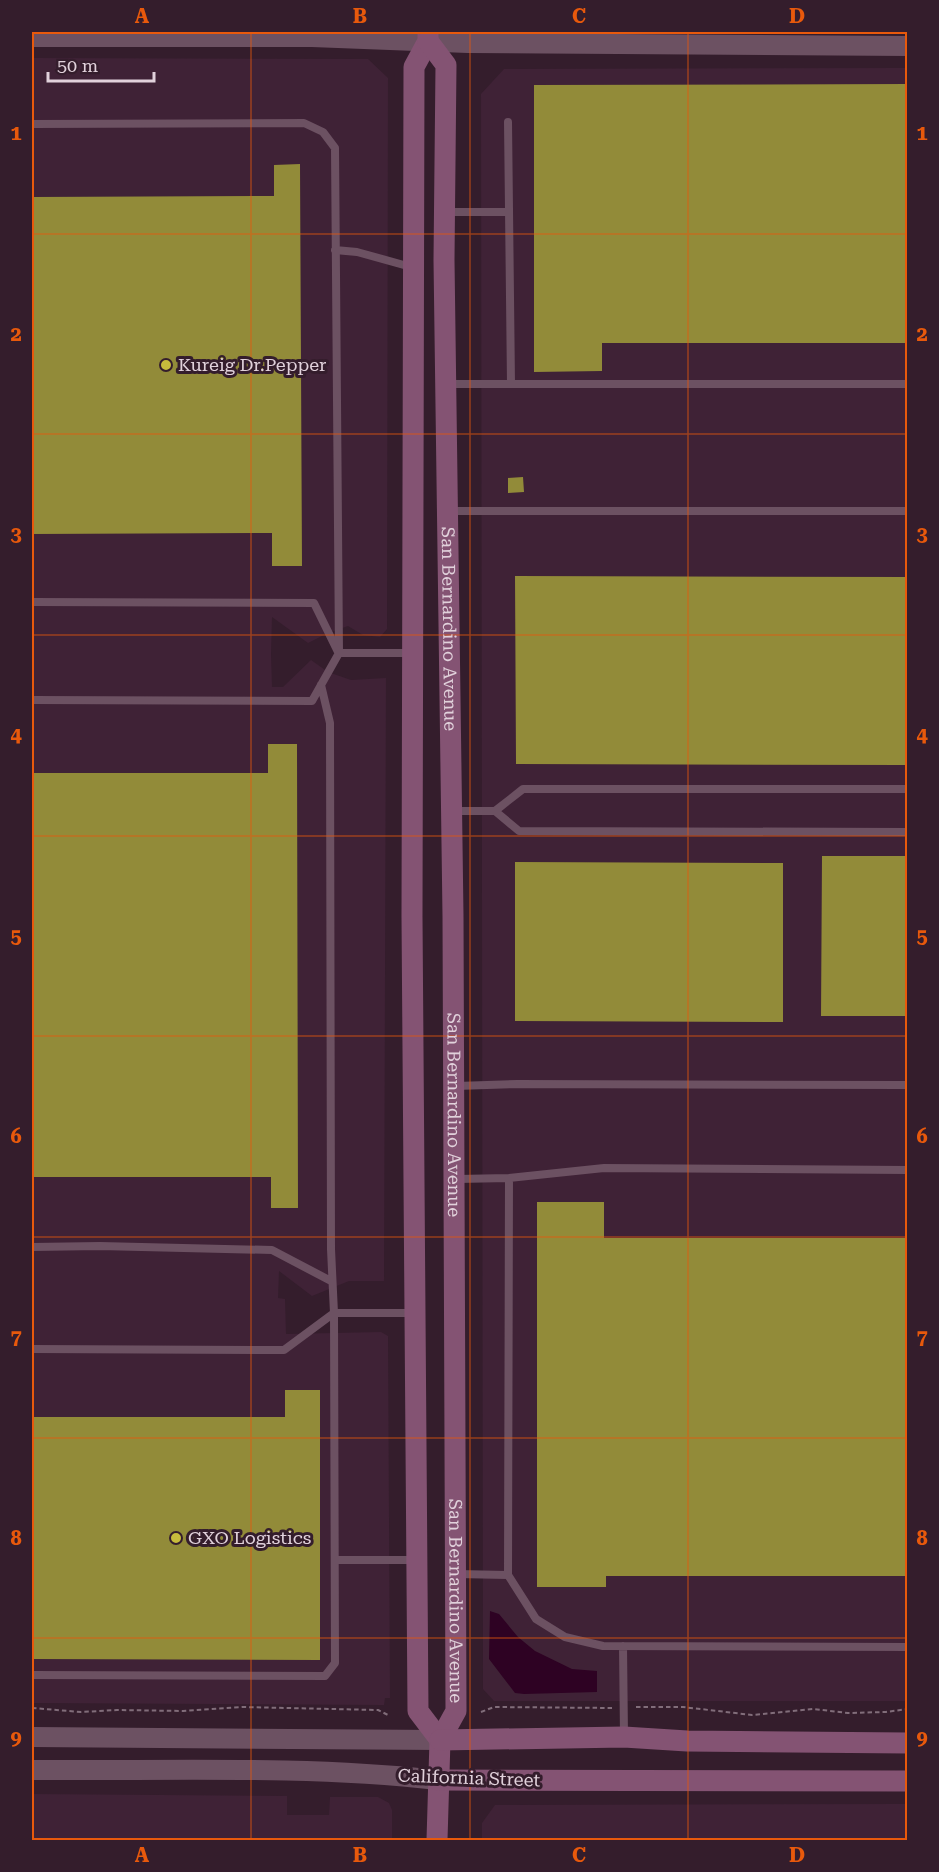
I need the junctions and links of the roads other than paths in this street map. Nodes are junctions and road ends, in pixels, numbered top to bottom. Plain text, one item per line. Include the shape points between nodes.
1 (428, 36) edge
2 (32, 37) edge
3 (898, 44) edge
4 (508, 122) dead end
5 (32, 124) edge
6 (444, 212) junction
7 (509, 212) junction
8 (335, 250) junction
9 (415, 268) junction
10 (445, 384) junction
11 (511, 384) junction
12 (908, 384) edge
13 (447, 511) junction
14 (908, 511) edge
15 (32, 602) edge
16 (339, 653) junction
17 (413, 654) junction
18 (321, 686) junction
19 (32, 700) edge
20 (908, 789) edge
21 (452, 810) junction
22 (495, 810) junction
23 (908, 832) edge
24 (908, 1085) edge
25 (454, 1086) junction
26 (908, 1170) edge
27 (509, 1178) junction
28 (455, 1179) junction
29 (32, 1247) edge
30 (331, 1281) junction
31 (334, 1313) junction
32 (416, 1314) junction
33 (32, 1349) edge
34 (335, 1560) junction
35 (417, 1560) junction
36 (456, 1574) junction
37 (508, 1575) junction
38 (623, 1646) junction
39 (908, 1647) edge
40 (32, 1676) edge
41 (32, 1737) edge
42 (624, 1737) junction
43 (440, 1740) junction
44 (908, 1743) edge
45 (32, 1770) edge
46 (438, 1780) junction
47 (908, 1781) edge
48 (437, 1840) edge

1 - 2 street
1 - 3 street via 480,43
1 - 6 main road, San Bernardino Avenue via 446,66
1 - 9 main road, San Bernardino Avenue via 414,67
4 - 7 lane
5 - 8 lane via 304,123 323,132 335,148
6 - 7 lane
6 - 10 main road, San Bernardino Avenue
7 - 11 lane
8 - 9 lane
8 - 16 lane
9 - 17 main road, San Bernardino Avenue
10 - 11 lane
10 - 13 main road, San Bernardino Avenue
11 - 12 lane
13 - 14 lane
13 - 21 main road, San Bernardino Avenue
15 - 16 lane via 314,603
16 - 17 lane
16 - 18 lane
17 - 32 main road, San Bernardino Avenue
18 - 19 lane via 312,701
18 - 30 lane via 330,723
20 - 22 lane via 523,789
21 - 22 lane
21 - 25 main road, San Bernardino Avenue
22 - 23 lane via 519,831
24 - 25 lane
25 - 28 main road, San Bernardino Avenue
26 - 27 lane via 604,1168
27 - 28 lane
27 - 37 lane
28 - 36 main road, San Bernardino Avenue
29 - 30 lane via 272,1250
30 - 31 lane
31 - 32 lane
31 - 33 lane via 284,1350
31 - 34 lane
32 - 35 main road, San Bernardino Avenue
34 - 35 lane
34 - 40 lane via 335,1663 326,1676
35 - 43 main road, San Bernardino Avenue via 418,1711
36 - 37 lane
36 - 43 main road, San Bernardino Avenue via 456,1711
37 - 38 lane via 536,1619 565,1637 603,1646
38 - 39 lane
38 - 42 lane
41 - 43 street, California Street
42 - 43 main road, California Street
42 - 44 main road, California Street
43 - 46 main road
45 - 46 street, California Street via 381,1773
46 - 47 main road, California Street
46 - 48 main road

